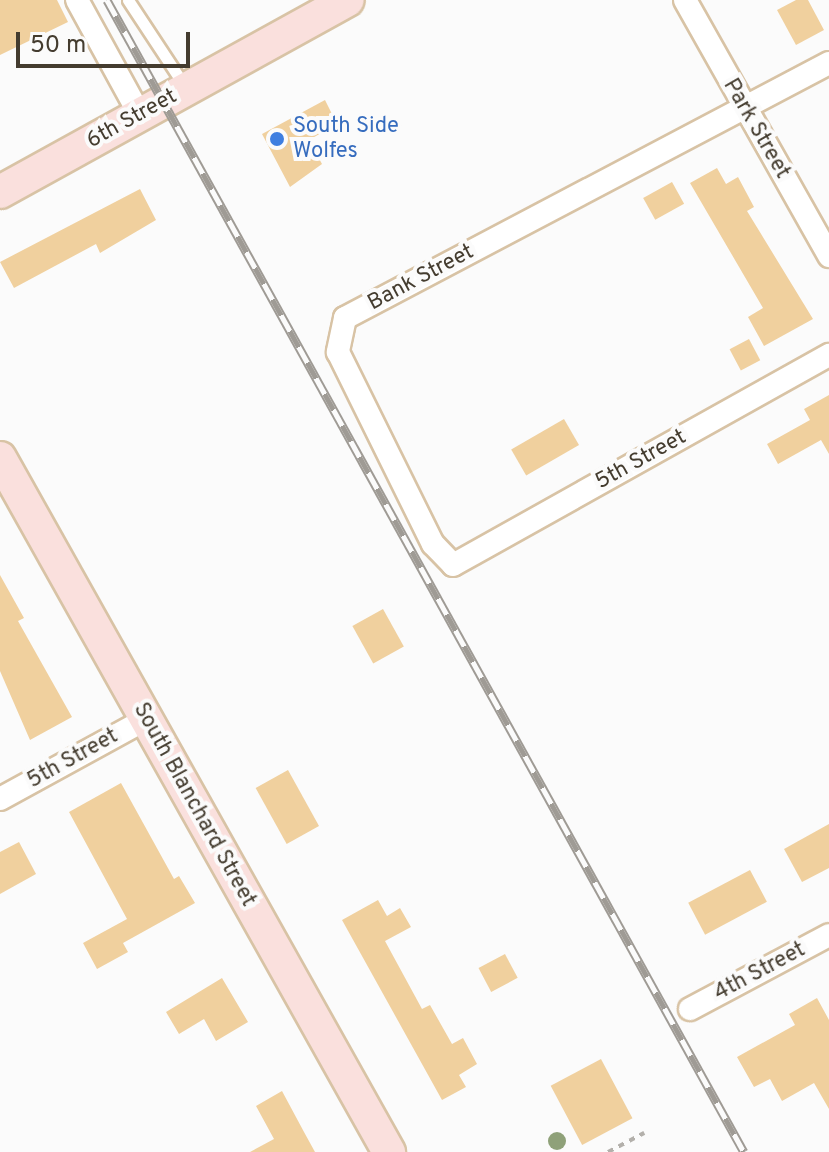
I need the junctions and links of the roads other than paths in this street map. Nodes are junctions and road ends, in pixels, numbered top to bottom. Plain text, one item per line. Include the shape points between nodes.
1 (77, 0) edge
2 (128, 0) edge
3 (348, 0) edge
4 (685, 0) edge
5 (829, 63) edge
6 (187, 89) junction
7 (744, 109) junction
8 (140, 115) junction
9 (0, 192) edge
10 (829, 256) edge
11 (829, 355) edge
12 (0, 458) edge
13 (453, 565) joint
14 (146, 719) junction
15 (0, 799) edge
16 (829, 935) edge
17 (690, 1009) dead end
18 (389, 1152) edge

1 - 8 street
2 - 6 lane
3 - 6 street, 6th Street
4 - 7 street, Park Street
5 - 7 street
6 - 8 street, 6th Street
7 - 10 street, Park Street
7 - 13 street, Bank Street via 345,318 338,352 433,544
8 - 9 street, 6th Street
11 - 13 street, 5th Street
12 - 14 street, South Blanchard Street
14 - 15 street, 5th Street
14 - 18 street, South Blanchard Street
16 - 17 street, 4th Street

